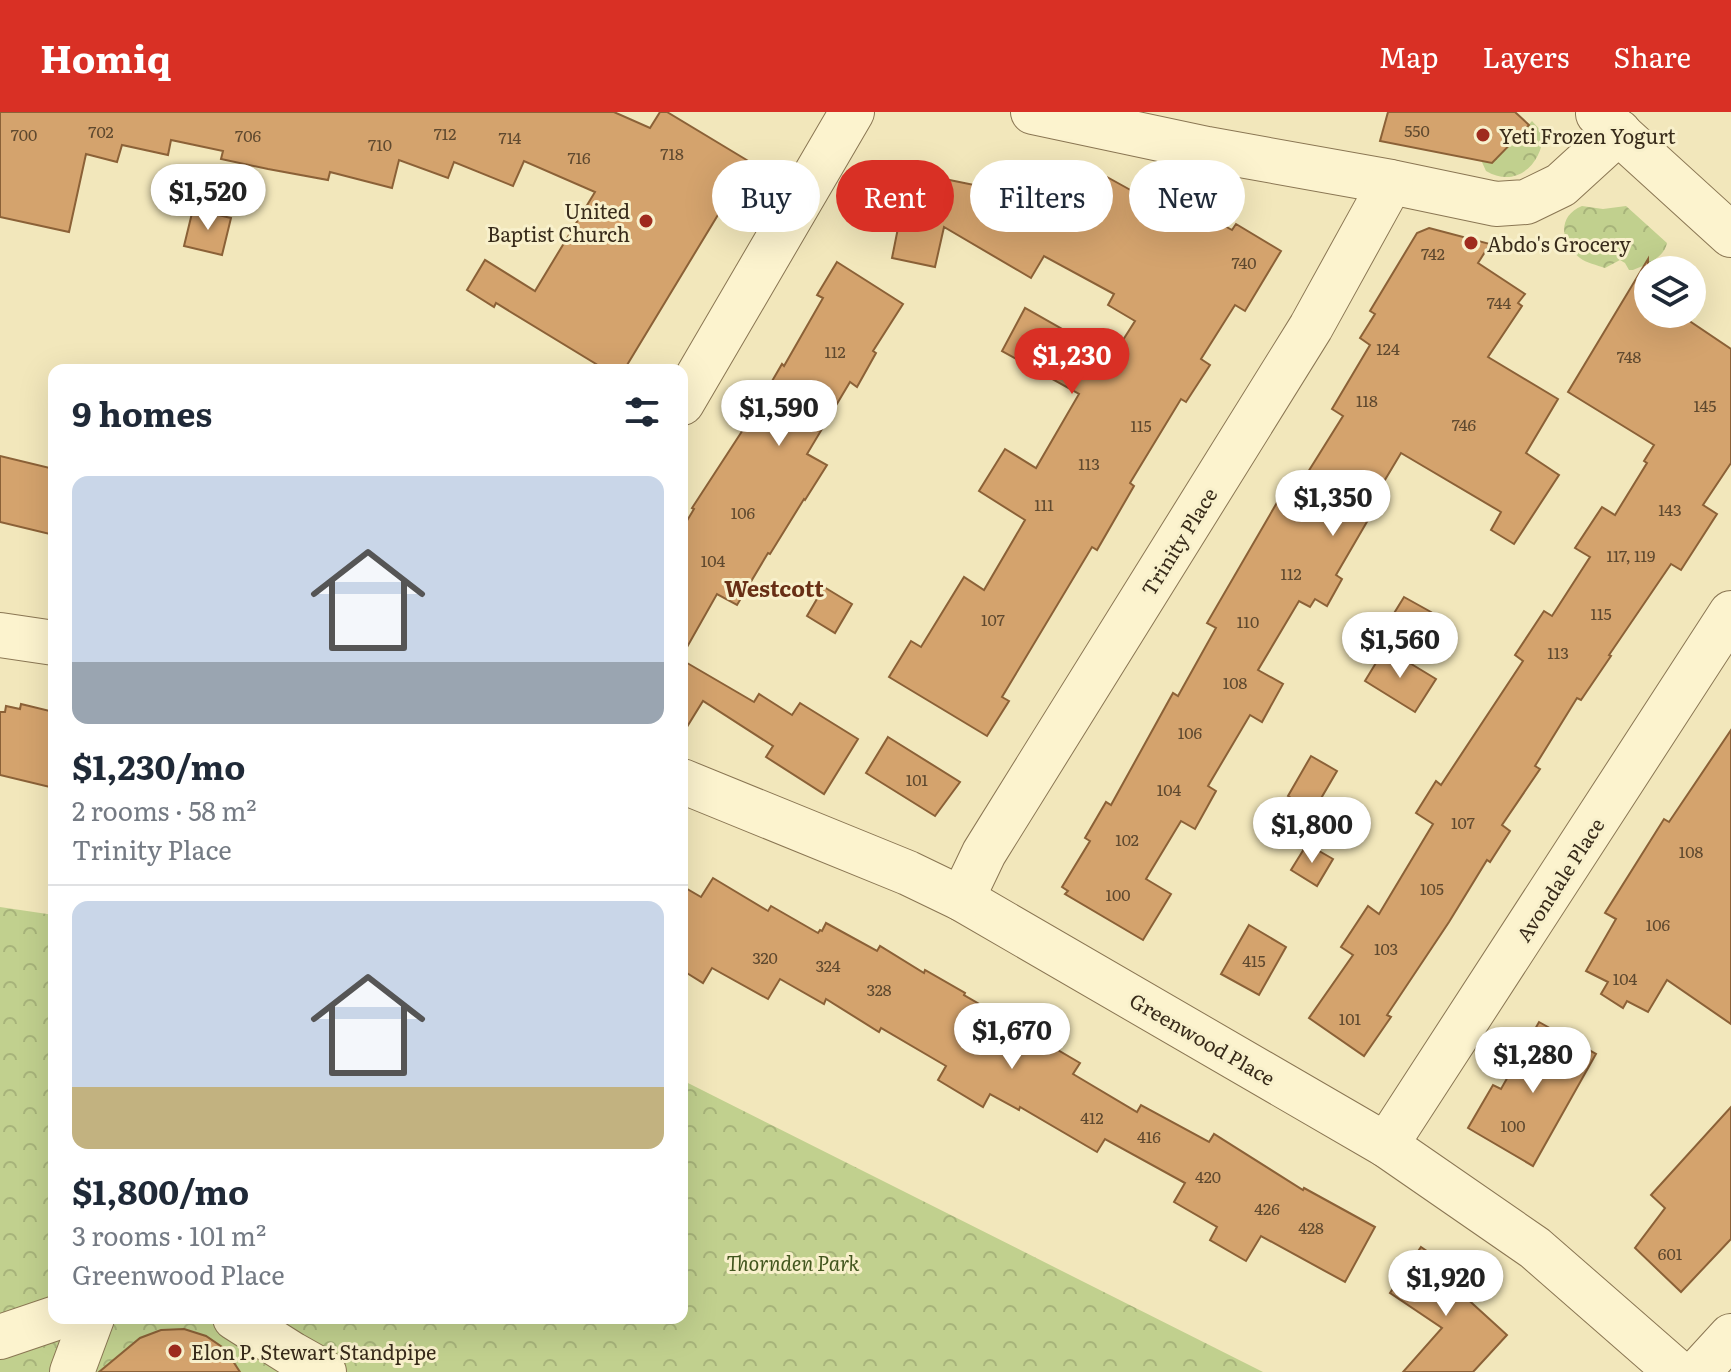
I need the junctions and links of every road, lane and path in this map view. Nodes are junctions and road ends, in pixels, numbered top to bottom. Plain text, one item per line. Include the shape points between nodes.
1 (852, 112) edge
2 (1033, 112) edge
3 (1608, 122) edge
4 (1391, 182) junction
5 (1731, 235) edge
6 (688, 393) edge
7 (1731, 613) edge
8 (0, 635) edge
9 (48, 642) edge
10 (688, 783) edge
11 (962, 899) junction
12 (1386, 1145) junction
13 (48, 1321) edge
14 (90, 1324) edge
15 (244, 1324) edge
16 (1731, 1336) edge
17 (0, 1337) edge
18 (72, 1372) edge
19 (324, 1372) edge
20 (1677, 1372) edge
21 (1698, 1372) edge

1 - 6 street
2 - 4 street
3 - 4 street via 1561,185 1526,202 1496,204
3 - 5 street
4 - 11 street, Trinity Place via 1311,327 984,853
7 - 12 street, Avondale Place
8 - 9 street
10 - 11 street, Greenwood Place
11 - 12 street, Greenwood Place
12 - 20 street, Greenwood Place via 1535,1248
13 - 17 street
14 - 18 street
15 - 19 street
16 - 21 street

